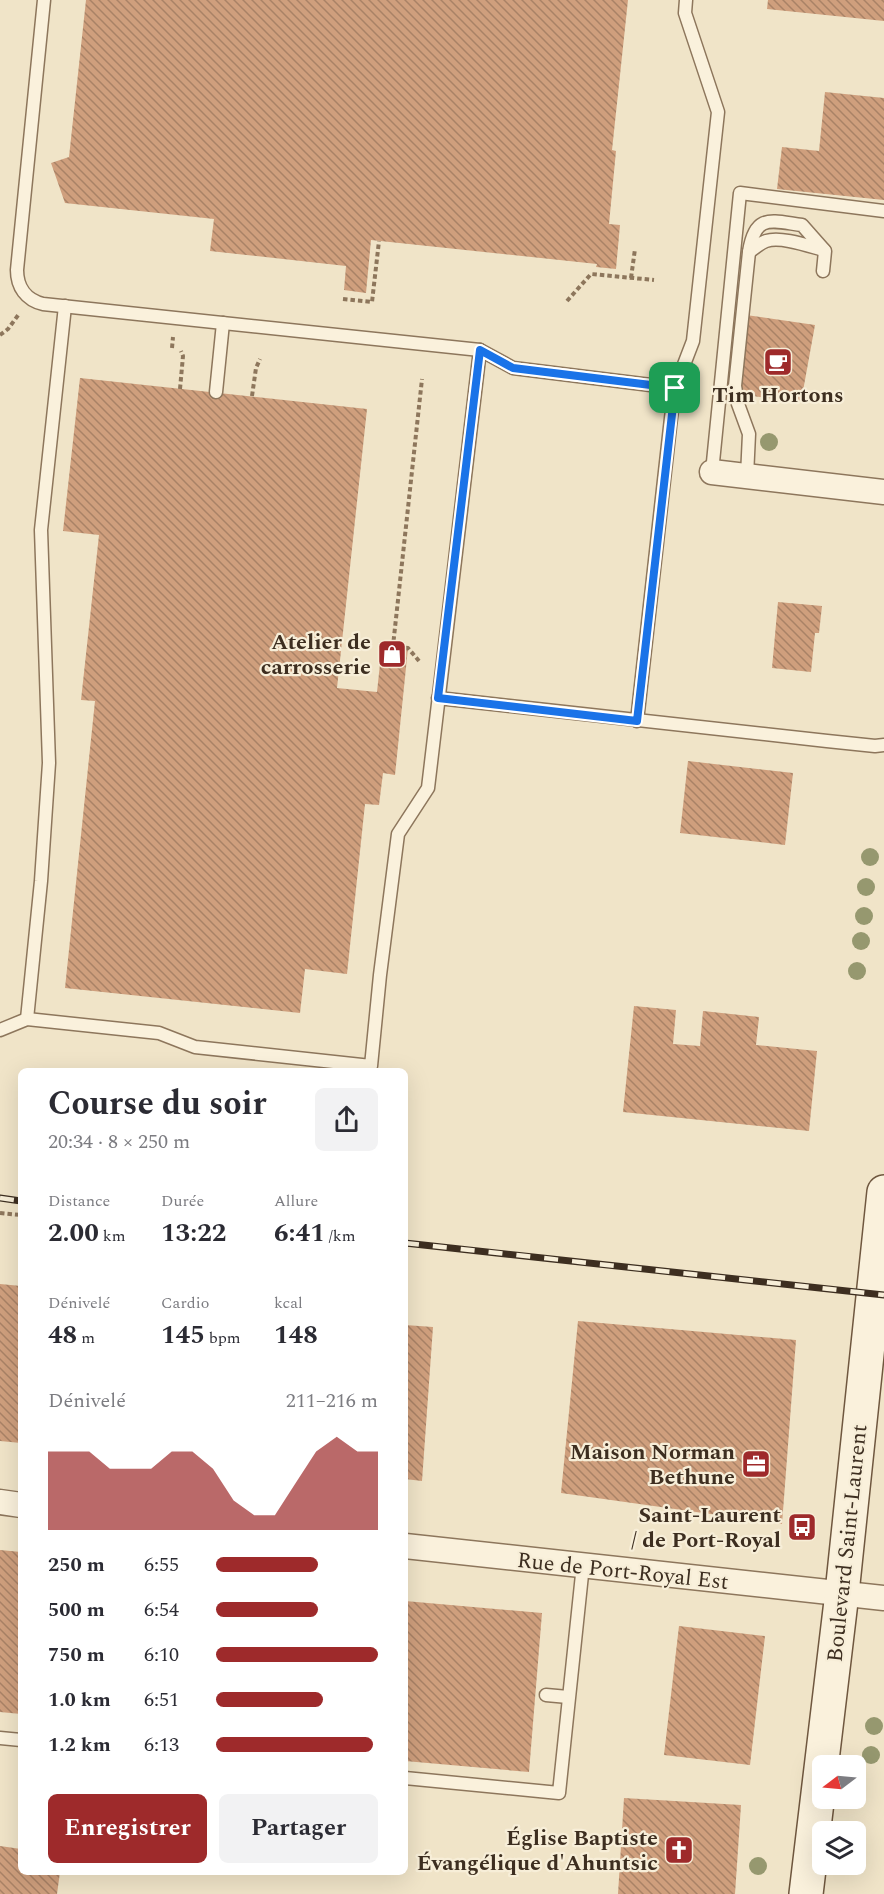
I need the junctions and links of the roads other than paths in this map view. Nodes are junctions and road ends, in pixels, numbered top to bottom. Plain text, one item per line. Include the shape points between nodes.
1 (44, 0) edge
2 (687, 0) edge
3 (884, 210) edge
4 (825, 251) junction
5 (749, 252) junction
6 (823, 272) dead end
7 (64, 306) junction
8 (223, 323) junction
9 (480, 350) junction
10 (675, 388) junction
11 (216, 392) dead end
12 (712, 472) joint
13 (747, 476) junction
14 (884, 492) edge
15 (438, 698) junction
16 (637, 721) junction
17 (884, 745) edge
18 (27, 1018) junction
19 (0, 1030) edge
20 (884, 1192) edge
21 (0, 1502) edge
22 (18, 1505) edge
23 (408, 1546) edge
24 (582, 1565) junction
25 (842, 1593) junction
26 (884, 1598) edge
27 (546, 1695) dead end
28 (568, 1697) junction
29 (0, 1738) edge
30 (18, 1740) edge
31 (408, 1778) edge
32 (806, 1894) edge

1 - 7 lane via 17,277 30,299
2 - 10 lane via 685,13 718,112 693,341
3 - 12 lane via 740,193
4 - 5 lane via 775,240
4 - 5 lane via 802,225 772,222 759,225
4 - 6 lane
5 - 13 lane via 735,386 749,434
7 - 8 lane
7 - 18 lane via 41,530 49,763
8 - 9 lane
8 - 11 lane
9 - 10 lane via 513,368
9 - 15 lane
10 - 16 lane
12 - 13 street
13 - 14 street
15 - 16 lane
15 - 18 lane via 428,788 398,834 371,1066 195,1047 159,1033
16 - 17 lane
18 - 19 lane
20 - 25 main road, Boulevard Saint-Laurent
21 - 22 street
23 - 24 street, Rue de Port-Royal Est
24 - 25 street, Rue de Port-Royal Est
24 - 28 lane
25 - 26 street, Rue de Port-Royal Est
25 - 32 main road, Boulevard Saint-Laurent
27 - 28 lane
28 - 31 lane via 560,1793
29 - 30 lane

